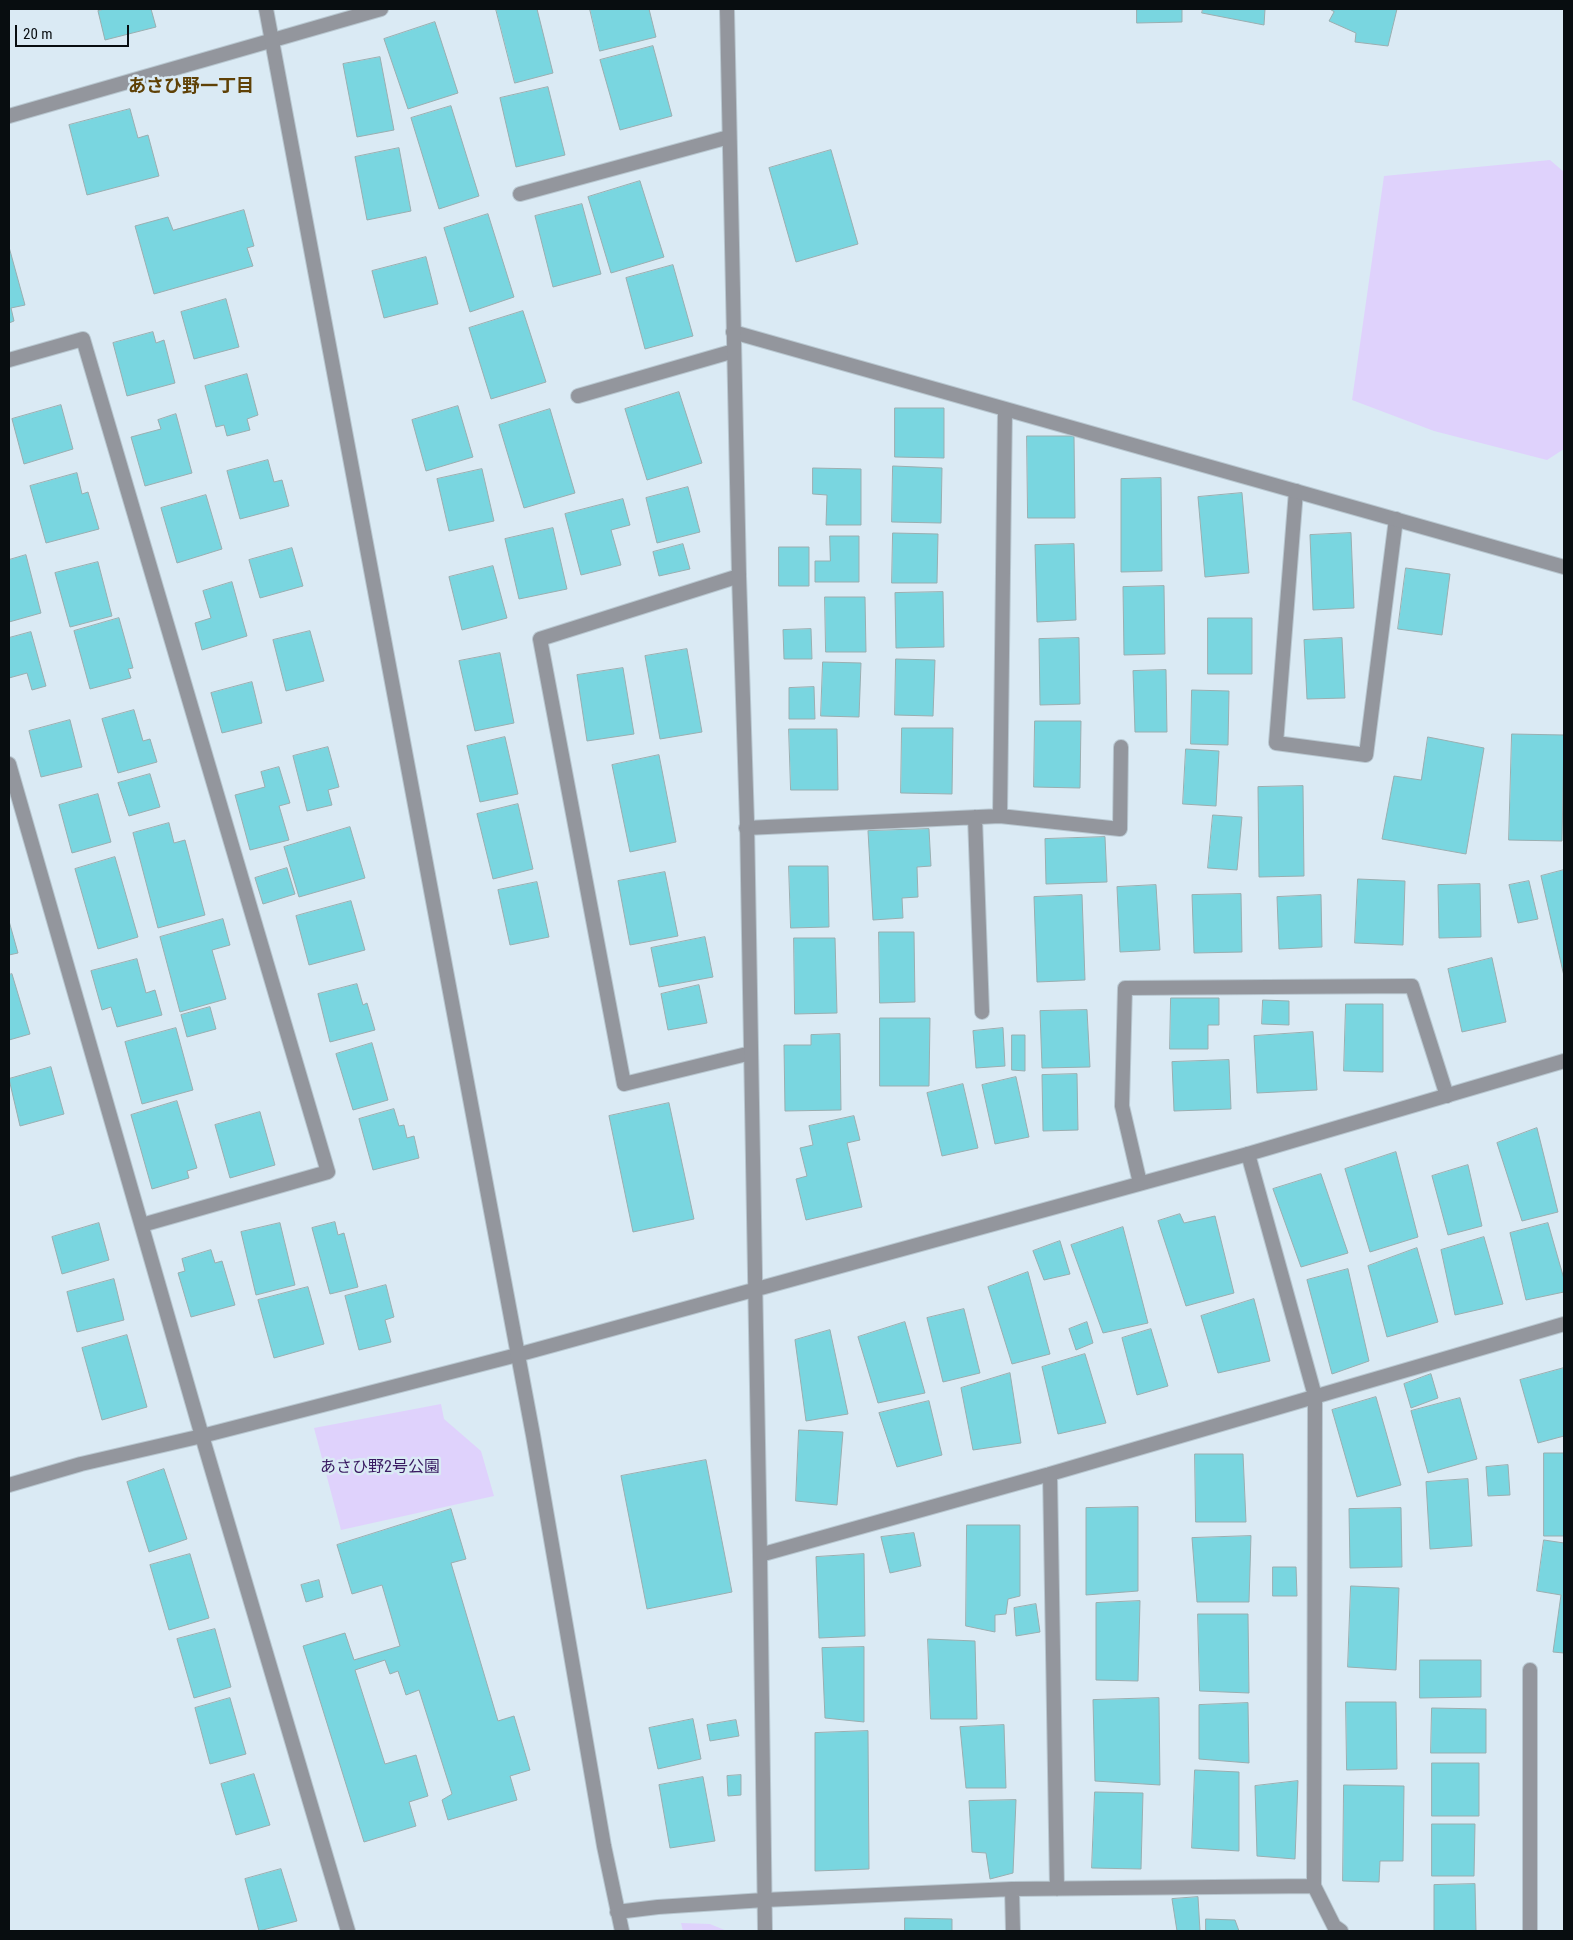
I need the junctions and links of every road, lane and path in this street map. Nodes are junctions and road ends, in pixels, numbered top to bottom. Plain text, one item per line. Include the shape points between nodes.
1 (266, 9) edge
2 (381, 9) edge
3 (727, 9) edge
4 (272, 39) junction
5 (9, 116) edge
6 (729, 137) junction
7 (520, 194) dead end
8 (734, 332) junction
9 (734, 351) junction
10 (9, 360) edge
11 (578, 396) dead end
12 (1005, 408) junction
13 (1296, 491) junction
14 (1396, 519) junction
15 (1564, 567) edge
16 (739, 576) junction
17 (1120, 747) dead end
18 (9, 764) edge
19 (1000, 816) junction
20 (975, 817) junction
21 (746, 828) junction
22 (982, 1012) dead end
23 (751, 1053) junction
24 (1564, 1061) edge
25 (1447, 1096) junction
26 (1248, 1154) junction
27 (1140, 1184) junction
28 (142, 1225) junction
29 (756, 1288) junction
30 (1564, 1324) edge
31 (517, 1355) junction
32 (1315, 1396) junction
33 (202, 1436) junction
34 (1050, 1474) junction
35 (9, 1485) edge
36 (760, 1555) junction
37 (1530, 1670) dead end
38 (1314, 1886) junction
39 (1012, 1889) junction
40 (1057, 1889) junction
41 (764, 1900) junction
42 (617, 1912) junction
43 (348, 1931) edge
44 (622, 1931) edge
45 (765, 1931) edge
46 (1013, 1931) edge
47 (1342, 1931) edge
48 (1530, 1931) edge

1 - 4 street
2 - 4 street
3 - 6 street
4 - 5 street
4 - 31 street
6 - 7 street
6 - 8 street
8 - 9 street
8 - 12 street
9 - 11 street
9 - 16 street
10 - 28 street via 83,339 328,1172
12 - 13 street
12 - 19 street
13 - 14 street
13 - 14 street via 1276,743 1366,755
14 - 15 street
16 - 21 street
16 - 23 street via 540,639 624,1084
17 - 19 street via 1120,829
18 - 28 street
19 - 20 street
20 - 21 street
20 - 22 street
21 - 23 street
23 - 29 street
24 - 25 street
25 - 26 street
25 - 27 street via 1412,986 1126,988 1122,1106
26 - 27 street
26 - 32 street
27 - 29 street
28 - 33 street
29 - 31 street
29 - 36 street
30 - 32 street
31 - 33 street
31 - 42 street
32 - 34 street
32 - 38 street
33 - 35 street via 81,1464
33 - 43 street
34 - 36 street
34 - 40 street
36 - 41 street
37 - 48 street
38 - 40 street
38 - 47 street via 1334,1926
39 - 40 street
39 - 41 street
39 - 46 street
41 - 42 street
41 - 45 street
42 - 44 street

